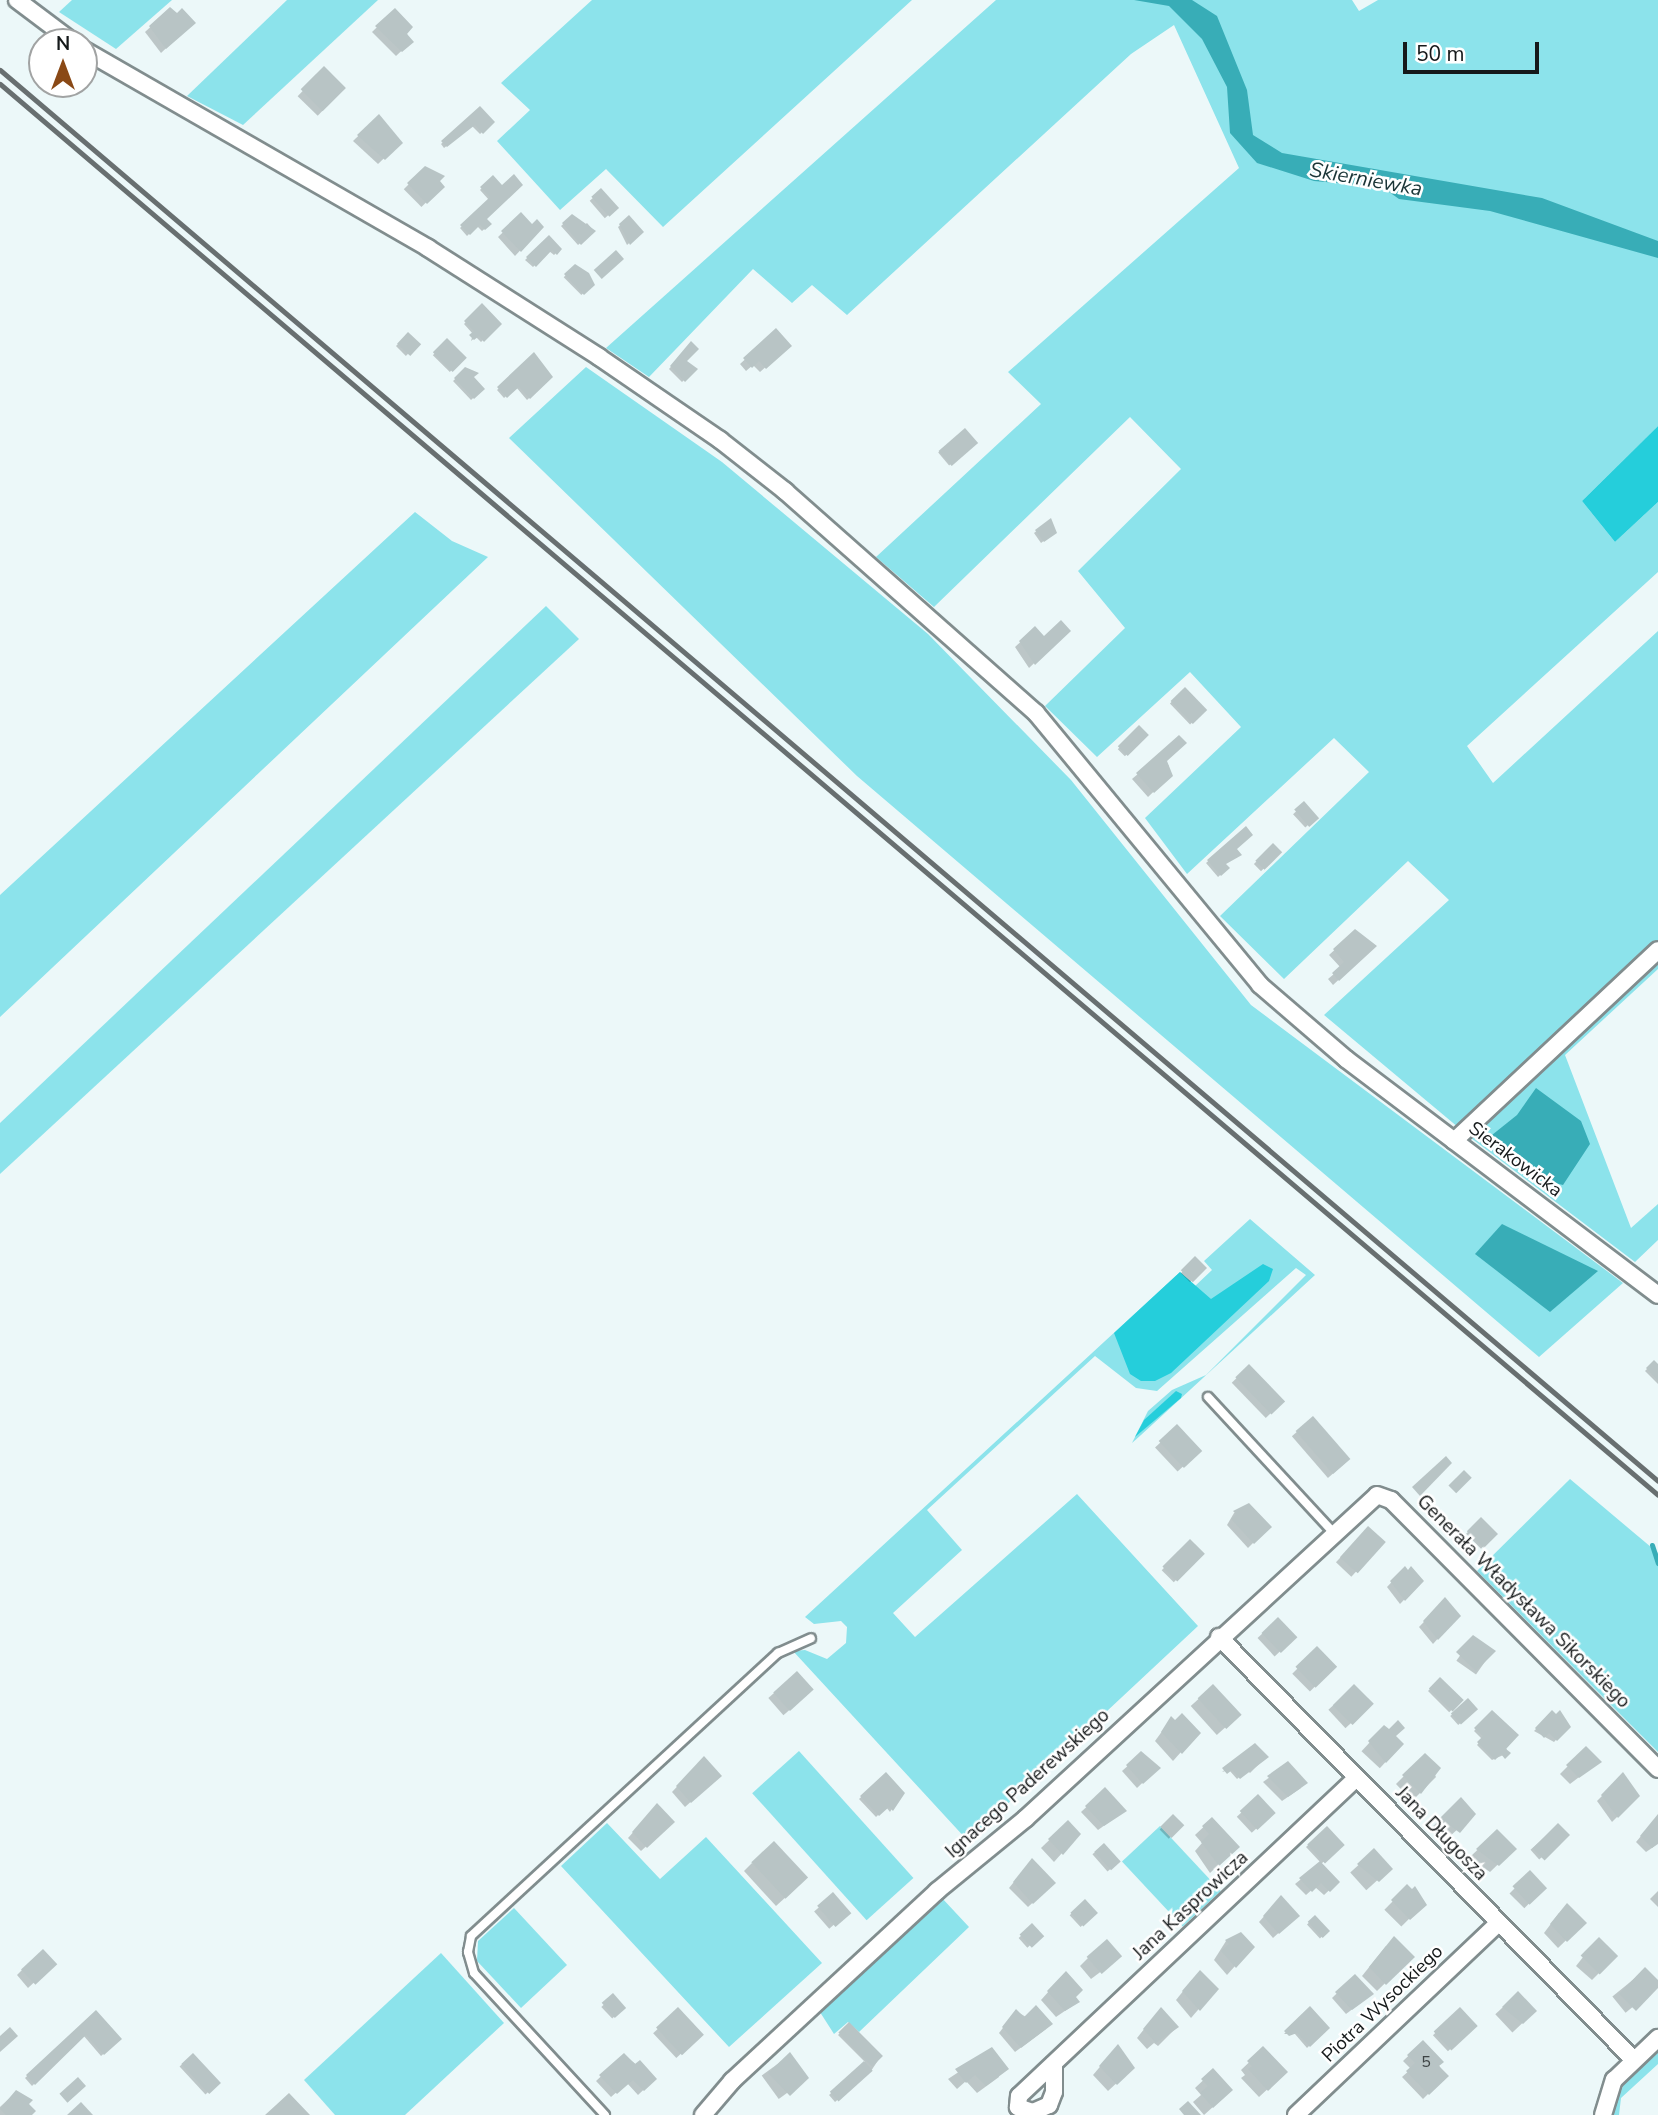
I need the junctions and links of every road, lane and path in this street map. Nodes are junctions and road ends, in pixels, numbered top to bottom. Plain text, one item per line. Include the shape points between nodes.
1 (17, 0) edge
2 (54, 28) edge
3 (98, 58) edge
4 (1658, 950) edge
5 (1454, 1140) junction
6 (1658, 1295) edge
7 (1208, 1397) dead end
8 (1386, 1496) joint
9 (1333, 1532) junction
10 (1219, 1637) junction
11 (811, 1638) dead end
12 (1658, 1769) edge
13 (1357, 1778) junction
14 (1498, 1923) junction
15 (1658, 2038) edge
16 (1633, 2059) junction
17 (1054, 2064) dead end
18 (605, 2115) edge
19 (703, 2115) edge
20 (1296, 2115) edge
21 (1603, 2115) edge

1 - 2 street
3 - 5 street, Sierakowicka via 428,248 599,357 774,483 1036,713 1260,985 1346,1059
4 - 5 street
5 - 6 street, Sierakowicka
7 - 9 lane
8 - 9 street, Ignacego Paderewskiego via 1372,1497
8 - 12 street, Generała Władysława Sikorskiego
9 - 10 street, Ignacego Paderewskiego
10 - 13 street, Jana Długosza
10 - 19 street, Ignacego Paderewskiego via 752,2063
11 - 18 lane via 778,1653 471,1936 468,1952 474,1973
13 - 14 street, Jana Długosza
13 - 17 street, Jana Kasprowicza
14 - 16 street, Jana Długosza
14 - 20 street, Piotra Wysockiego
15 - 16 street
16 - 21 street via 1614,2080

